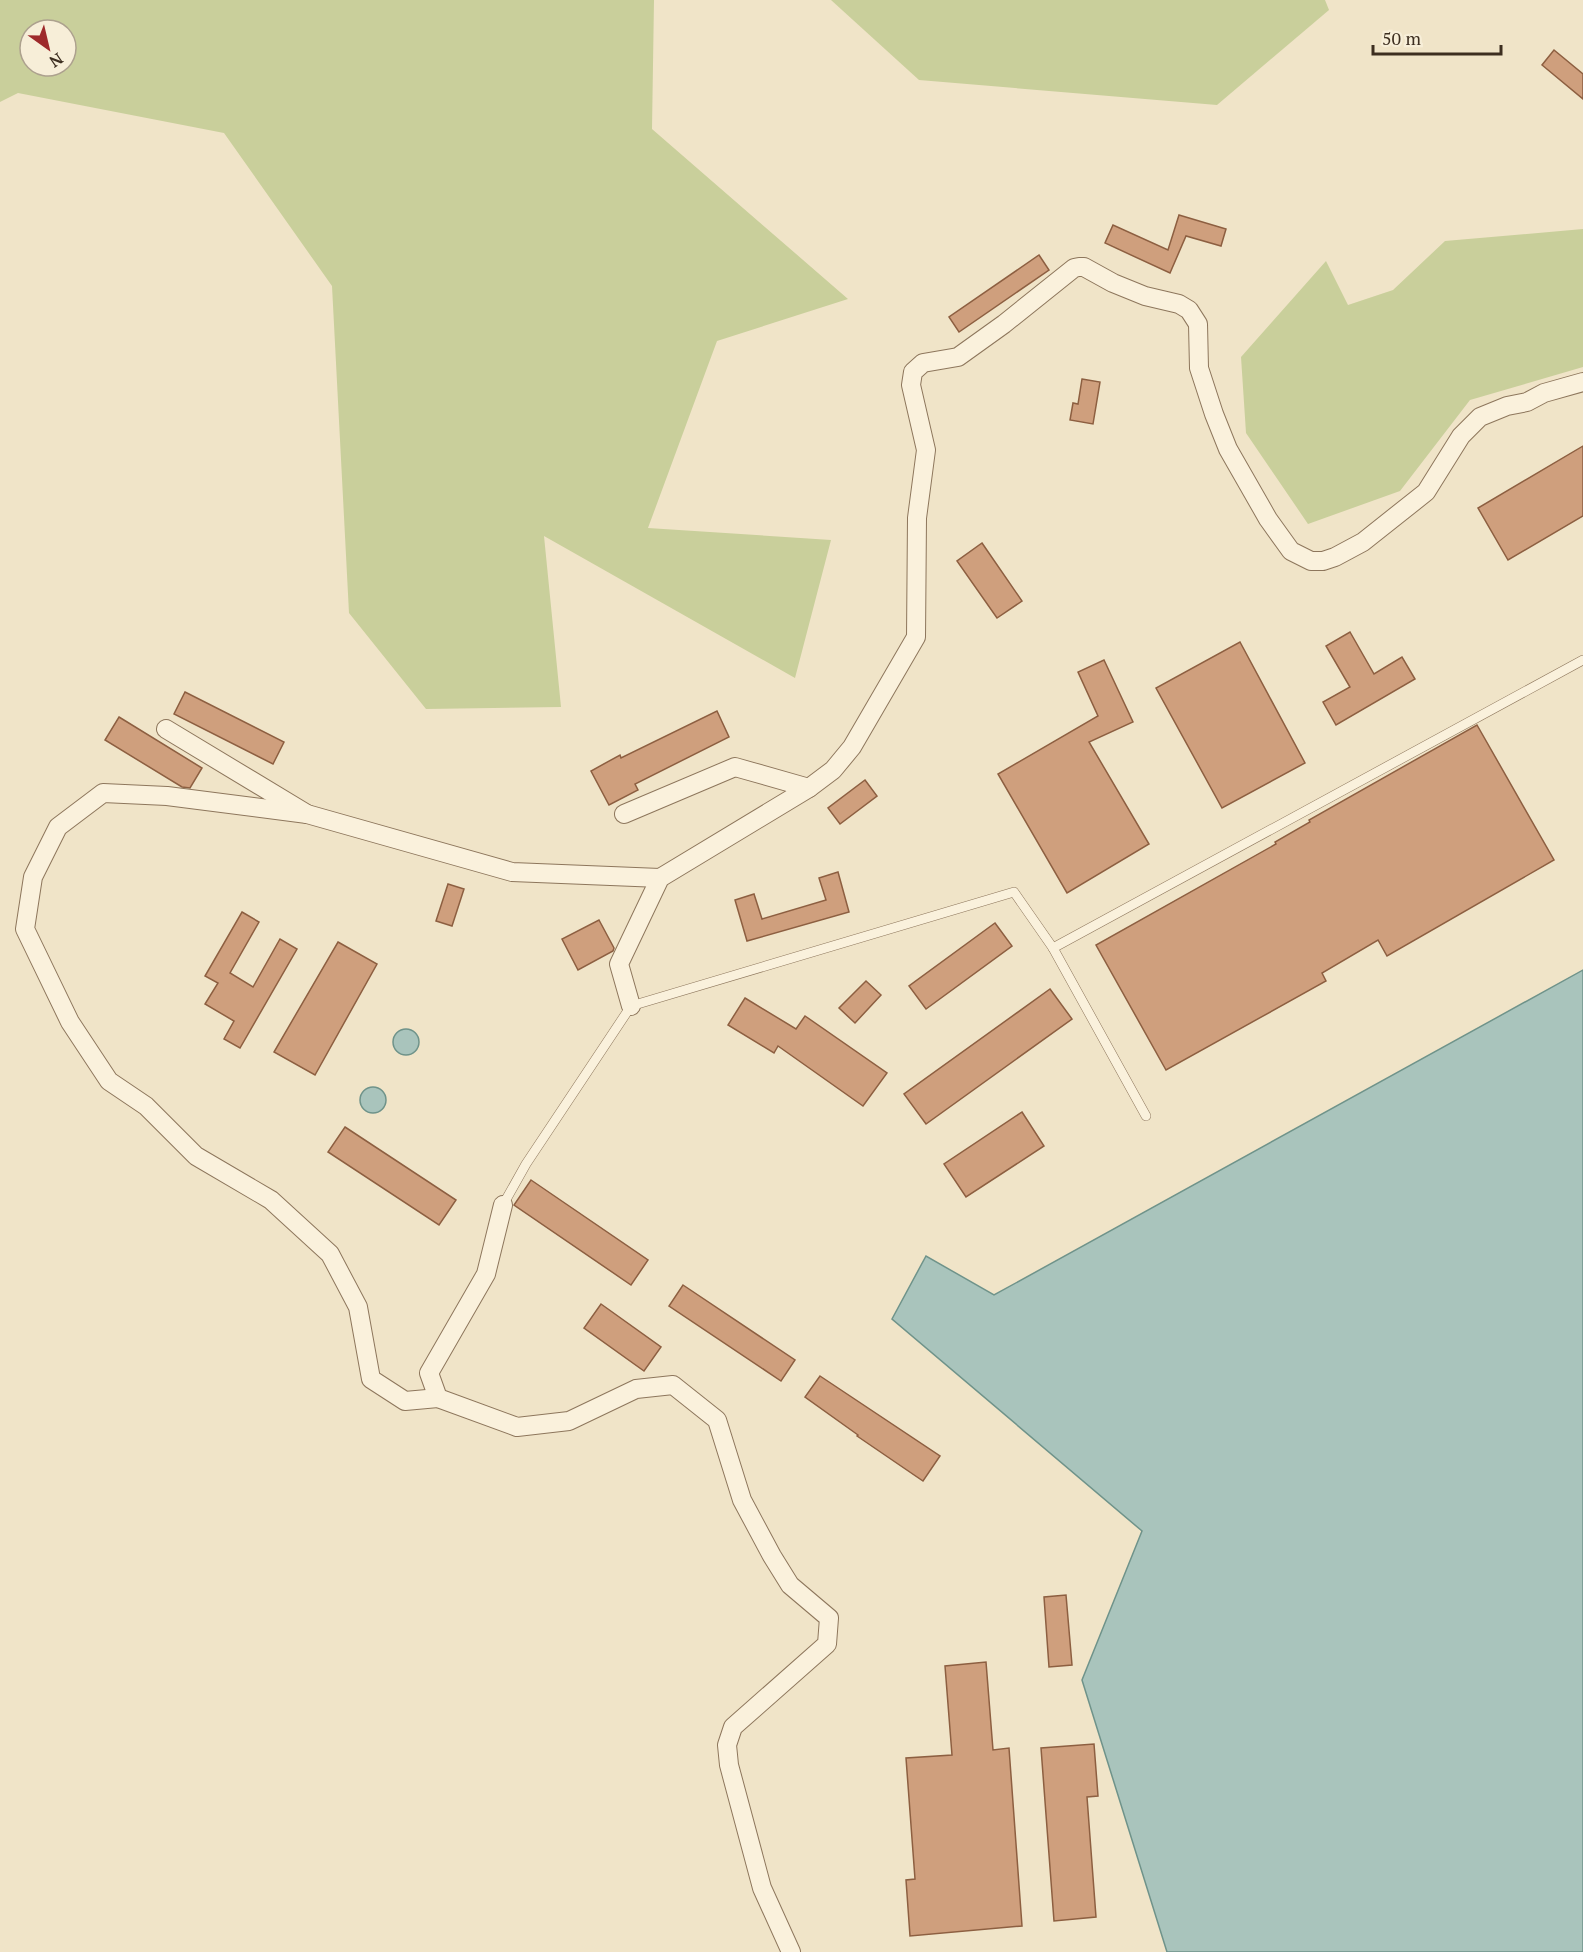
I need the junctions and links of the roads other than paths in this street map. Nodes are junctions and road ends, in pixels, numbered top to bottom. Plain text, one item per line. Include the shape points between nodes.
1 (1583, 382) edge
2 (1583, 660) edge
3 (166, 729) dead end
4 (809, 788) junction
5 (307, 814) junction
6 (624, 814) dead end
7 (660, 878) junction
8 (1053, 948) junction
9 (631, 1006) junction
10 (1146, 1116) dead end
11 (503, 1204) joint
12 (438, 1398) junction
13 (791, 1952) edge

1 - 4 street via 1480,417 1461,436 1426,492 1363,542 1329,559 1311,561 1291,551 1228,449 1198,368 1198,324 1189,310 1113,283 1084,267 1074,268 958,357 923,363 912,372 911,385 926,450 917,518 916,637 852,747 833,771
2 - 8 lane
3 - 5 street
4 - 6 street via 735,766
4 - 7 street
5 - 7 street via 512,872
5 - 12 street via 166,796 103,793 58,827 33,877 25,929 70,1022 109,1081 146,1106 196,1156 271,1200 330,1254 358,1307 371,1379 405,1401
7 - 9 street via 619,964
8 - 9 lane via 1014,892
8 - 10 lane
9 - 11 lane
11 - 12 street via 486,1274 429,1373
12 - 13 street via 517,1427 569,1421 636,1389 673,1385 717,1420 742,1500 772,1556 790,1585 829,1618 828,1644 733,1727 728,1745 729,1765 762,1888

